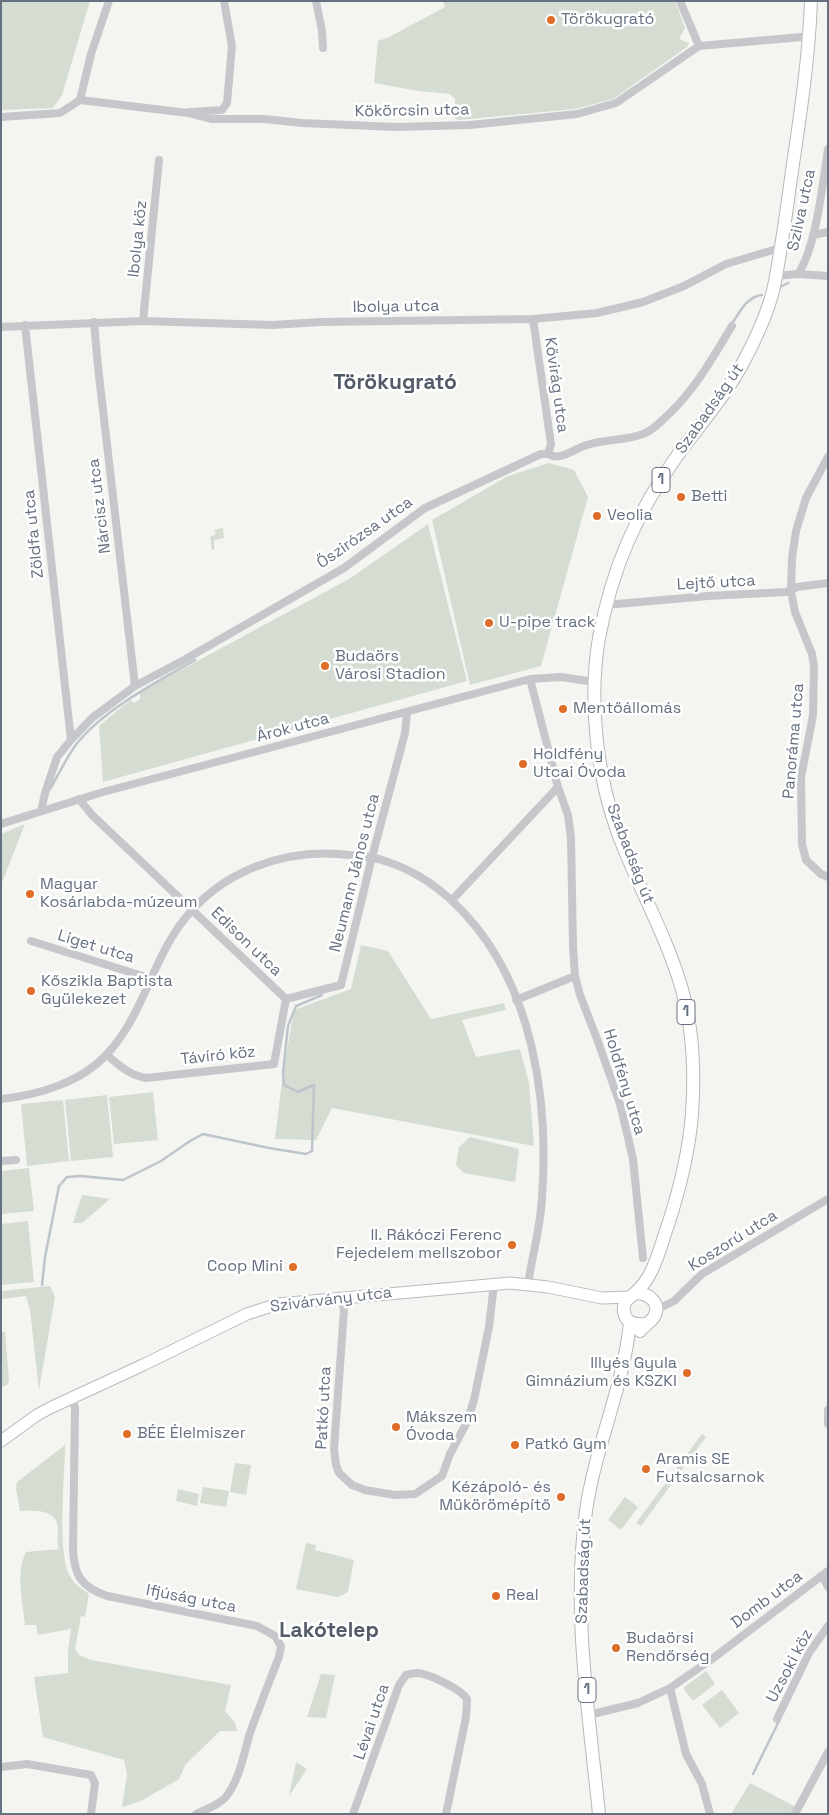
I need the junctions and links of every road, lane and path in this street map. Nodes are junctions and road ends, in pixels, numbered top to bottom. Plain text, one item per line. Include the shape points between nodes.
1 (109, 1) edge
2 (224, 1) edge
3 (316, 1) edge
4 (680, 1) edge
5 (811, 1) edge
6 (810, 38) junction
7 (699, 46) junction
8 (322, 48) dead end
9 (80, 100) junction
10 (188, 112) junction
11 (1, 117) edge
12 (828, 152) edge
13 (160, 160) dead end
14 (824, 193) edge
15 (828, 232) edge
16 (813, 235) junction
17 (780, 248) junction
18 (798, 274) junction
19 (775, 276) junction
20 (828, 276) edge
21 (533, 319) junction
22 (143, 321) junction
23 (94, 322) junction
24 (25, 325) junction
25 (732, 326) dead end
26 (1, 327) edge
27 (548, 454) junction
28 (828, 457) edge
29 (828, 583) edge
30 (790, 591) junction
31 (606, 605) junction
32 (530, 679) junction
33 (595, 682) junction
34 (135, 686) junction
35 (407, 712) junction
36 (71, 740) junction
37 (558, 787) junction
38 (79, 799) junction
39 (41, 811) junction
40 (1, 824) edge
41 (372, 857) junction
42 (828, 877) edge
43 (452, 900) junction
44 (193, 910) junction
45 (31, 941) dead end
46 (575, 976) junction
47 (152, 978) junction
48 (286, 1000) junction
49 (516, 1000) junction
50 (107, 1055) junction
51 (1, 1099) edge
52 (16, 1160) dead end
53 (1, 1161) edge
54 (828, 1199) edge
55 (643, 1258) dead end
56 (654, 1265) junction
57 (494, 1284) junction
58 (528, 1285) junction
59 (632, 1295) junction
60 (342, 1298) junction
61 (602, 1298) junction
62 (654, 1304) junction
63 (624, 1310) junction
64 (630, 1322) junction
65 (645, 1324) junction
66 (624, 1362) junction
67 (72, 1398) junction
68 (828, 1410) edge
69 (828, 1424) edge
70 (1, 1441) edge
71 (825, 1573) edge
72 (828, 1587) edge
73 (828, 1626) edge
74 (670, 1688) junction
75 (589, 1715) junction
76 (778, 1720) dead end
77 (826, 1757) edge
78 (1, 1766) edge
79 (90, 1814) edge
80 (196, 1814) edge
81 (353, 1814) edge
82 (446, 1814) edge
83 (599, 1814) edge
84 (710, 1814) edge
85 (795, 1814) edge

1 - 9 street
2 - 10 street via 232,46 227,103 222,110
3 - 8 street
4 - 7 street
5 - 6 main road, Szabadság út / 1
6 - 7 street, Kökörcsin utca
6 - 17 main road, Szabadság út / 1
7 - 10 street, Kökörcsin utca via 625,97 577,114 470,125 396,128 264,119 211,119
9 - 10 street, Kökörcsin utca
9 - 11 street via 60,113
12 - 14 street, Szilva utca
13 - 22 street, Ibolya köz
14 - 16 street, Szilva utca
15 - 16 street
16 - 18 street, Szilva utca via 804,266
17 - 19 main road, Szabadság út / 1
17 - 21 street, Ibolya utca via 726,264 684,286 643,302 597,313
18 - 19 street
18 - 20 street
19 - 31 main road, Szabadság út / 1 via 766,310 745,359 716,406 680,452 643,508 615,572
21 - 22 street, Ibolya utca via 272,325
21 - 27 street, Kővirág utca via 551,444
22 - 23 street, Ibolya utca
23 - 24 street, Ibolya utca
23 - 34 street, Nárcisz utca
24 - 26 street, Ibolya utca
24 - 36 street, Zöldfa utca
25 - 27 street, Őszirózsa utca via 681,403 656,426 643,434 591,443 560,457
27 - 34 street, Őszirózsa utca via 425,508 338,572
28 - 30 street, Panoráma utca via 806,498 796,531
29 - 30 street, Lejtő utca
30 - 31 street, Lejtő utca
30 - 42 street, Panoráma utca via 814,668 813,715 802,778 802,844 806,860 820,874
31 - 33 main road, Szabadság út / 1
32 - 33 street, Árok utca via 562,676
32 - 35 street, Árok utca
32 - 37 street, Holdfény utca
33 - 56 main road, Szabadság út / 1 via 597,737 610,805 620,839 681,986 692,1052 692,1114 685,1165
34 - 36 street, Őszirózsa utca via 92,718
35 - 38 street, Árok utca
35 - 41 street, Neumann János utca via 405,733
36 - 39 street, Őszirózsa utca via 57,758
37 - 43 street
37 - 46 street, Holdfény utca via 568,815 571,838
38 - 39 street, Árok utca
38 - 44 street, Edison utca
39 - 40 street, Árok utca
41 - 43 street via 417,875
41 - 44 street via 308,853 274,860 228,880
41 - 48 street, Neumann János utca via 341,985
43 - 49 street via 491,947
44 - 47 street via 164,951
44 - 48 street, Edison utca
45 - 47 street, Liget utca
46 - 49 street
46 - 55 street, Holdfény utca via 627,1133 633,1159
47 - 50 street via 128,1027
48 - 50 street, Távíró köz via 274,1064 146,1078 127,1072
49 - 58 street via 534,1055 543,1116 542,1197
50 - 51 street via 84,1073 56,1087
52 - 53 street
54 - 62 street, Koszorú utca via 702,1274 674,1301
56 - 59 main road, Szabadság út / 1 via 646,1281
56 - 62 main road, Szabadság út / 1
57 - 58 street, Szivárvány utca
57 - 60 street, Szivárvány utca
57 - 60 street, Patkó utca via 474,1400 442,1476 415,1494 395,1496 365,1490 345,1480 336,1464 334,1449 344,1310
58 - 61 street, Szivárvány utca
59 - 61 street, Szivárvány utca
59 - 62 main road via 642,1293
59 - 63 main road, Szabadság út / 1
60 - 67 street, Szivárvány utca via 263,1308
61 - 63 street, Szivárvány utca
62 - 65 main road, Szabadság út / 1 via 653,1318
63 - 64 main road
64 - 65 main road
64 - 66 main road, Szabadság út / 1
65 - 66 main road, Szabadság út / 1
66 - 75 main road, Szabadság út / 1 via 589,1496 582,1545 580,1613
67 - 70 street, Szivárvány utca via 37,1416
67 - 80 street, Ifjúság utca via 75,1408 73,1549 77,1576 97,1593 106,1596 258,1626 275,1636 281,1646 231,1790 219,1802
68 - 69 street
71 - 72 street
71 - 74 street, Domb utca
73 - 76 street, Uzsoki köz via 808,1653
74 - 75 street, Domb utca via 638,1703
74 - 84 street via 686,1754 702,1784
75 - 83 main road, Szabadság út / 1
77 - 85 street
78 - 79 street via 27,1764 90,1775 95,1783
81 - 82 street, Lévai utca via 399,1685 406,1675 418,1673 460,1691 467,1699

